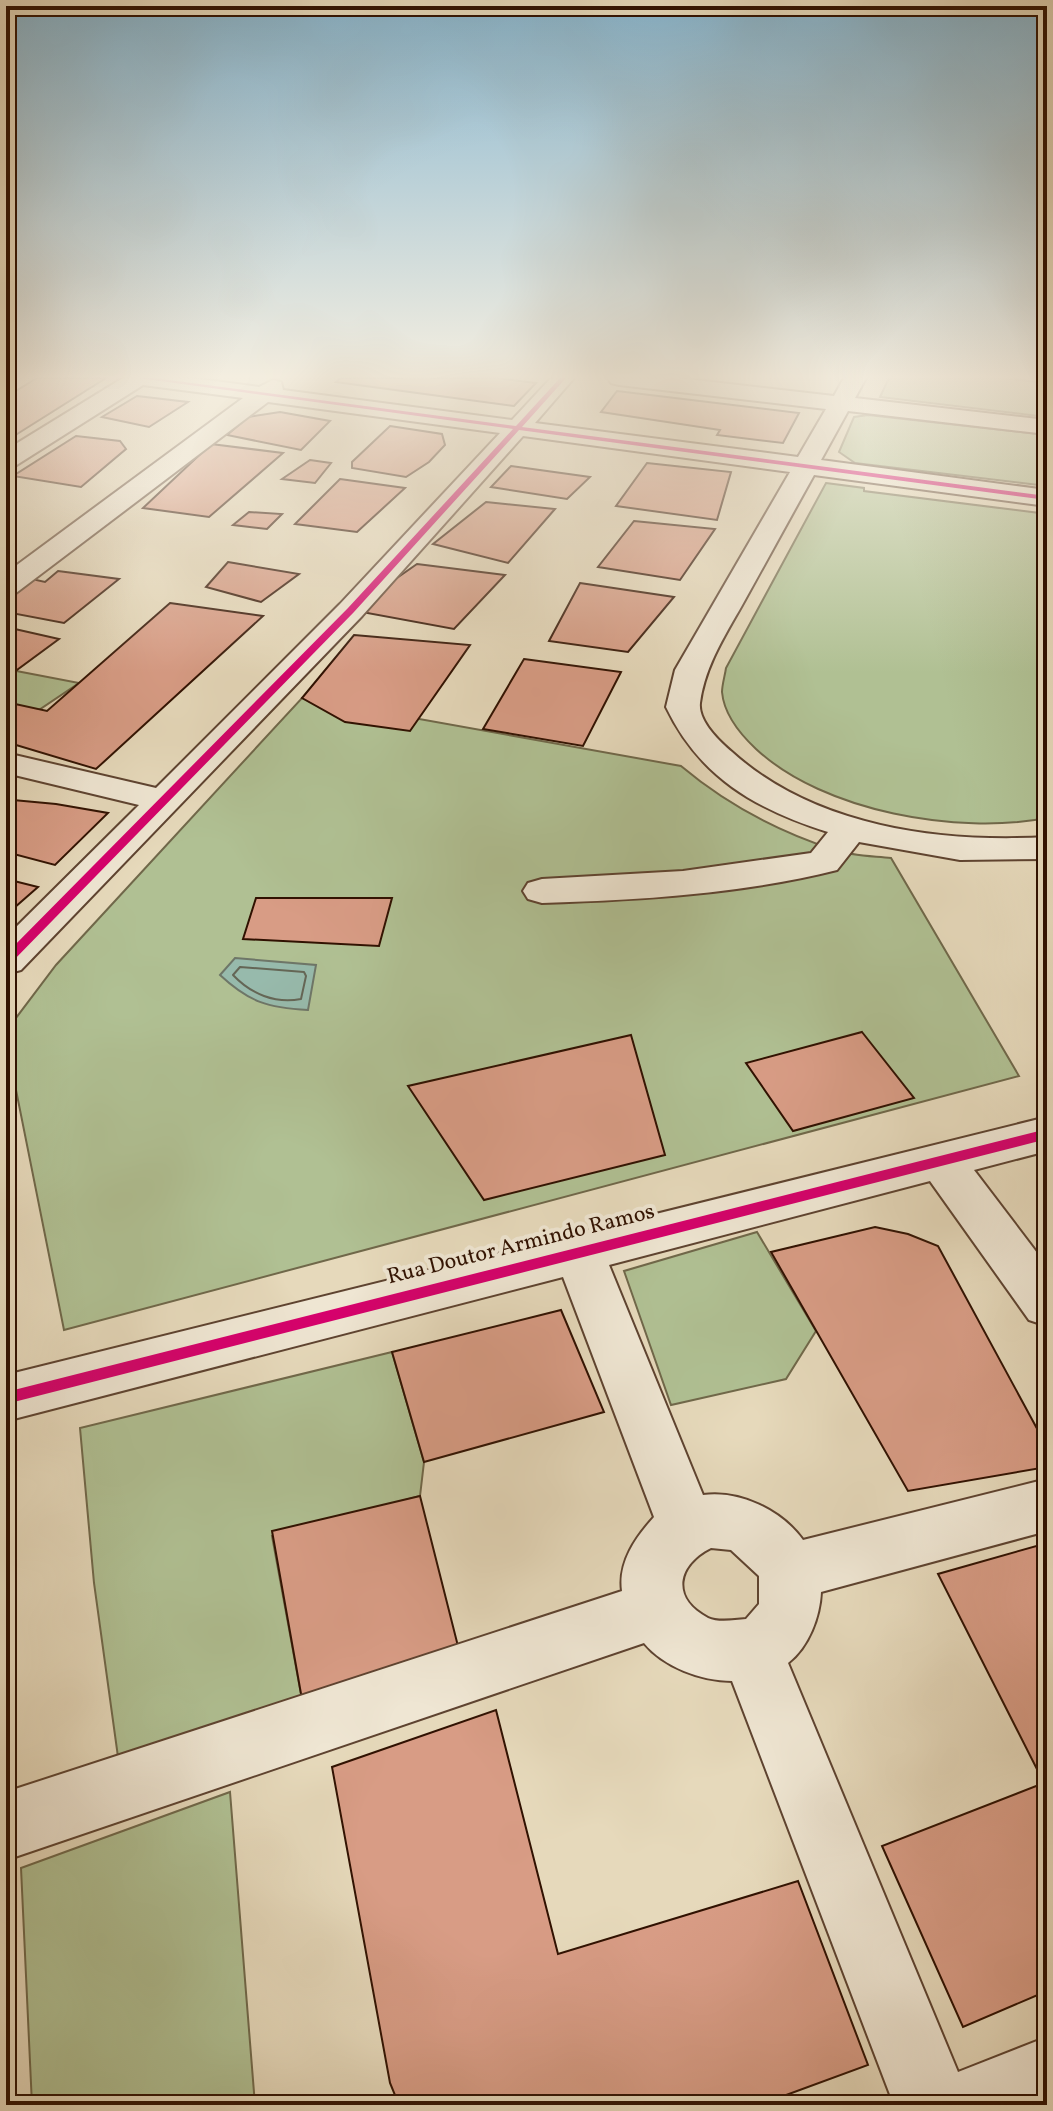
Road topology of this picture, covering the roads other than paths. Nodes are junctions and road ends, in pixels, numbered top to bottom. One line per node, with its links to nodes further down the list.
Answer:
1 (153, 477): 6 (street)
2 (475, 477): 8 (street)
3 (800, 477): 9 (street)
4 (891, 477): 5 (street)
5 (1047, 498)
6 (6, 587)
7 (6, 763): 8 (street)
8 (163, 800): 12 (street)
9 (851, 827): 10 (street); 11 (street)
10 (1047, 848)
11 (542, 891)
12 (6, 961)
13 (1047, 1134): 14 (street, Rua Doutor Armindo Ramos)
14 (940, 1160): 15 (street, Rua Doutor Armindo Ramos); 16 (street)
15 (578, 1250): 17 (street, Rua Doutor Armindo Ramos); 19 (street)
16 (1047, 1305)
17 (6, 1398)
18 (1047, 1505): 20 (street)
19 (687, 1527): 20 (street); 21 (street)
20 (789, 1572): 22 (street)
21 (657, 1609): 22 (street); 23 (street)
22 (751, 1648): 25 (street)
23 (6, 1826)
24 (1047, 2075): 26 (street)
25 (933, 2105)
26 (971, 2105)

